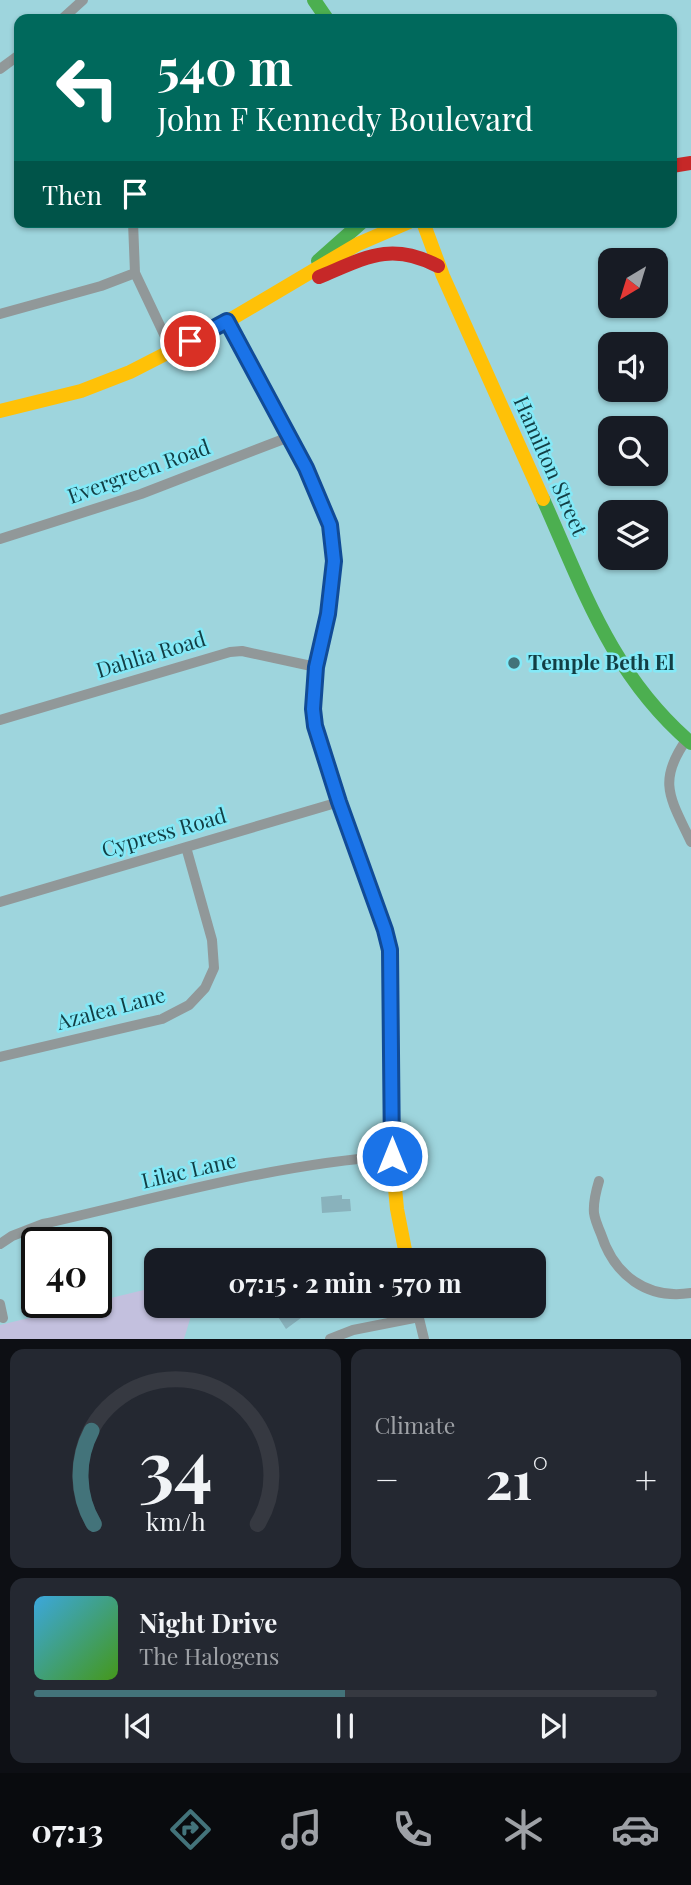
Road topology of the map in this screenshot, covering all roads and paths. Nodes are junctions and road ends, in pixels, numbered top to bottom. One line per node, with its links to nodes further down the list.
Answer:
1 (83, 0): 2 (street)
2 (68, 14)
3 (133, 228): 8 (street)
4 (355, 228): 9 (street)
5 (394, 228): 9 (street)
6 (426, 228): 7 (street, Hamilton Street)
7 (438, 266): 9 (street); 18 (street, Hamilton Street)
8 (135, 273): 10 (street); 12 (street)
9 (279, 293): 11 (street)
10 (0, 314)
11 (227, 321): 12 (street); 14 (street)
12 (172, 351): 13 (street)
13 (0, 411)
14 (289, 437): 15 (street, Evergreen Road); 16 (street)
15 (0, 539)
16 (316, 667): 17 (street, Dahlia Road); 19 (street)
17 (0, 720)
18 (689, 741): 20 (street)
19 (339, 802): 21 (street, Cypress Road); 24 (street)
20 (691, 842)
21 (186, 847): 22 (street, Cypress Road); 23 (street, Azalea Lane)
22 (0, 902)
23 (0, 1057)
24 (392, 1156): 26 (street, Lilac Lane); 27 (street)
25 (599, 1181): 28 (street)
26 (0, 1244)
27 (405, 1248)
28 (691, 1293)
29 (0, 1304): 30 (street)
30 (3, 1318)
31 (393, 1318): 33 (street)
32 (419, 1318): 34 (street)
33 (330, 1339)
34 (424, 1339)

